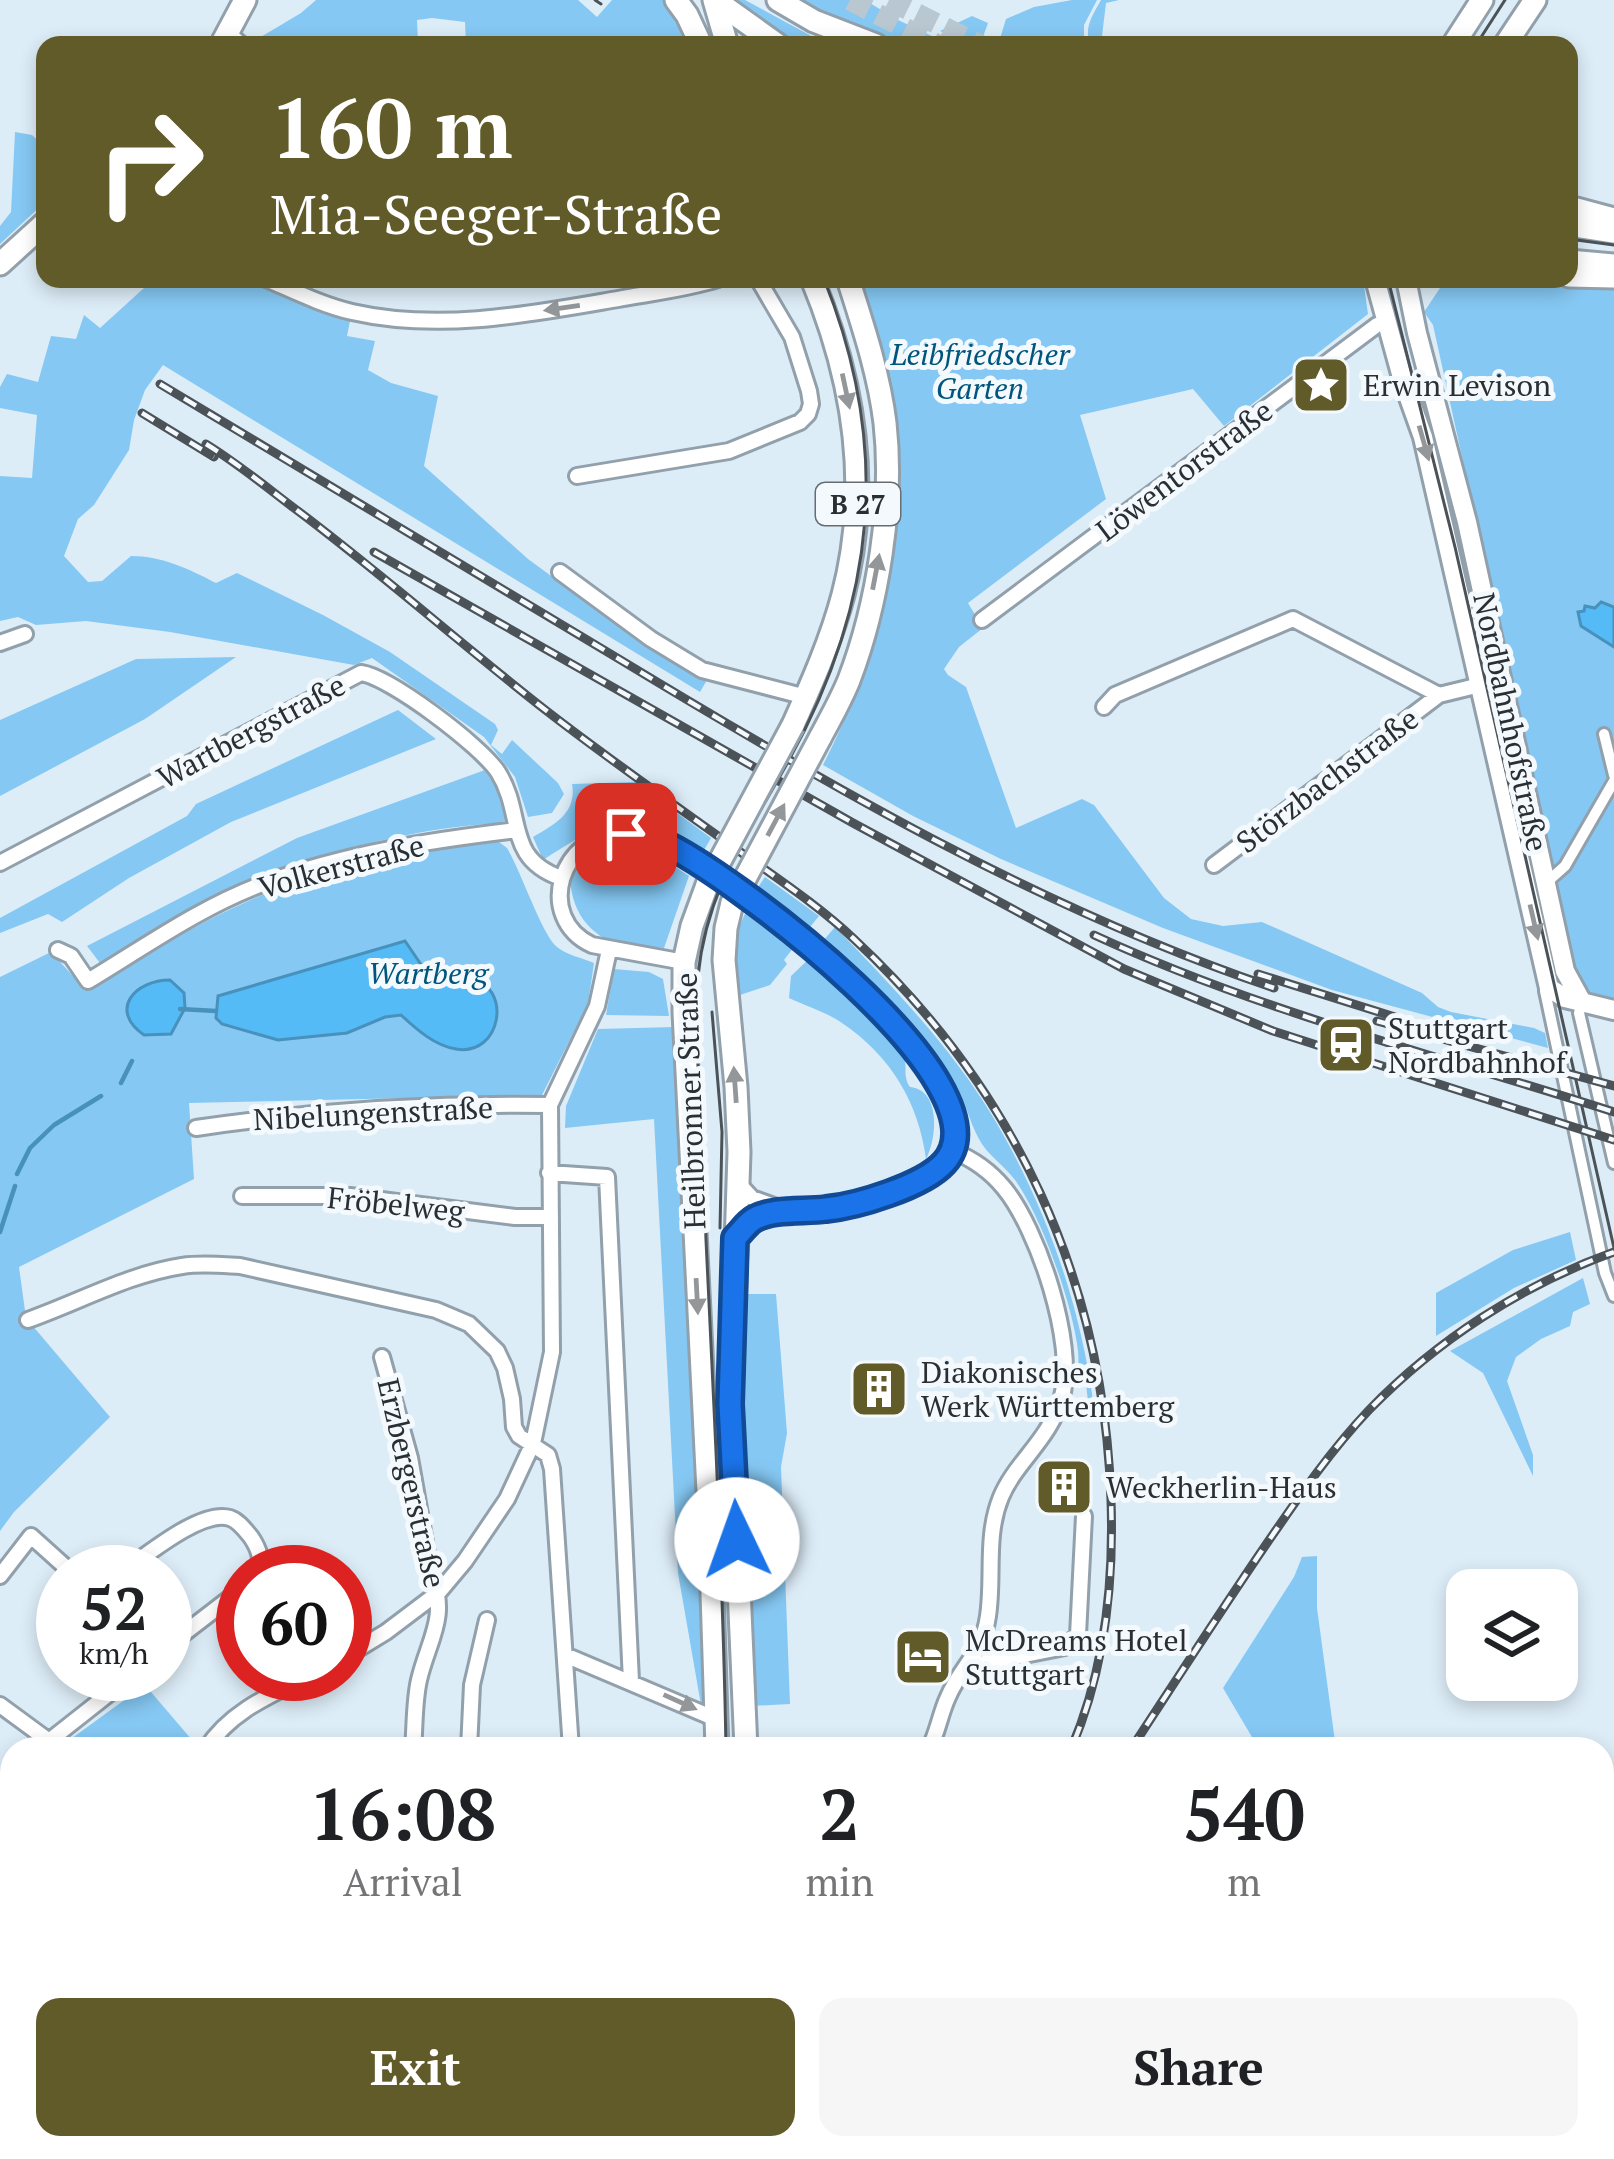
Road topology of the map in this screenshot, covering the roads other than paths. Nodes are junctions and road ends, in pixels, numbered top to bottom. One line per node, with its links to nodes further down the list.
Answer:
1 (245, 0): 7 (main road)
2 (714, 0): 9 (main road); 10 (main road)
3 (778, 0): 11 (main road)
4 (1483, 0): 12 (main road)
5 (1535, 0): 13 (main road)
6 (683, 5): 8 (main road)
7 (232, 36)
8 (697, 36)
9 (724, 36)
10 (765, 36)
11 (853, 36)
12 (1460, 36)
13 (1511, 36)
14 (1578, 209): 15 (main road)
15 (1614, 219)
16 (1578, 227): 18 (main road)
17 (36, 231): 20 (main road)
18 (1614, 232)
19 (1578, 262): 21 (main road)
20 (0, 264)
21 (1614, 266)
22 (1578, 276): 23 (main road)
23 (1614, 277)
24 (287, 288): 25 (street, one-way to 24)
25 (672, 288)
26 (763, 288): 32 (street)
27 (816, 288): 40 (main road, Heilbronner Straße / B 27, one-way to 40)
28 (851, 288): 60 (main road, Heilbronner Straße / B 27, one-way to 28, bridge)
29 (1377, 288): 31 (street, Nordbahnhofstraße)
30 (1408, 288): 37 (street, Nordbahnhofstraße)
31 (1386, 322): 34 (street, Löwentorstraße); 38 (street, Nordbahnhofstraße, one-way to 38)
32 (577, 476)
33 (560, 572): 40 (street)
34 (980, 621)
35 (25, 634): 36 (street)
36 (0, 644)
37 (1499, 664): 38 (street); 48 (street, Nordbahnhofstraße)
38 (1480, 685): 39 (street); 52 (street, Nordbahnhofstraße, one-way to 52)
39 (1439, 695): 41 (street); 46 (street, Störzbachstraße)
40 (806, 697): 51 (main road, Heilbronner Straße / B 27, bridge)
41 (1104, 707)
42 (1608, 739): 43 (street)
43 (1614, 778): 48 (street)
44 (517, 830): 45 (street, Wartbergstraße); 47 (street, Wartbergstraße); 49 (street, Volkerstraße)
45 (0, 863)
46 (1214, 865)
47 (561, 878): 50 (street); 57 (street)
48 (1546, 882): 53 (street, Nordbahnhofstraße)
49 (58, 950)
50 (609, 950): 51 (street); 55 (street)
51 (684, 962): 85 (main road, Heilbronner Straße / B 27, one-way to 85)
52 (1547, 989): 53 (street); 65 (street, Nordbahnhofstraße)
53 (1582, 1002): 54 (street); 58 (street, Nordbahnhofstraße)
54 (1614, 1010)
55 (550, 1105): 56 (street, Nibelungenstraße); 59 (street)
56 (196, 1127)
57 (953, 1151): 62 (street); 80 (street)
58 (1614, 1163)
59 (549, 1173): 63 (street); 81 (street)
60 (737, 1183): 62 (street); 64 (main road, Heilbronner Straße / B 27)
61 (242, 1196): 63 (street, Fröbelweg)
62 (790, 1212): 64 (street)
63 (550, 1217): 68 (street)
64 (735, 1238): 93 (main road, Heilbronner Straße / B 27)
65 (1614, 1297)
66 (28, 1320): 68 (street)
67 (382, 1357): 74 (street, Erzbergerstraße)
68 (533, 1443): 74 (street); 79 (street)
69 (1084, 1516): 80 (street)
70 (41, 1545): 73 (street)
71 (161, 1545): 72 (street)
72 (256, 1545)
73 (0, 1576)
74 (439, 1592): 78 (street); 89 (street, Erzbergerstraße)
75 (216, 1609): 77 (street)
76 (487, 1620): 90 (street)
77 (192, 1627)
78 (372, 1641)
79 (565, 1655): 81 (street); 91 (street)
80 (968, 1666): 94 (street)
81 (631, 1681): 85 (street, one-way to 85)
82 (102, 1701): 87 (street)
83 (262, 1701): 88 (street)
84 (0, 1705): 86 (street)
85 (716, 1719): 92 (main road, Heilbronner Straße / B 27)
86 (37, 1737)
87 (57, 1737)
88 (214, 1737)
89 (414, 1737)
90 (470, 1737)
91 (570, 1737)
92 (717, 1737)
93 (745, 1737)
94 (933, 1737)

